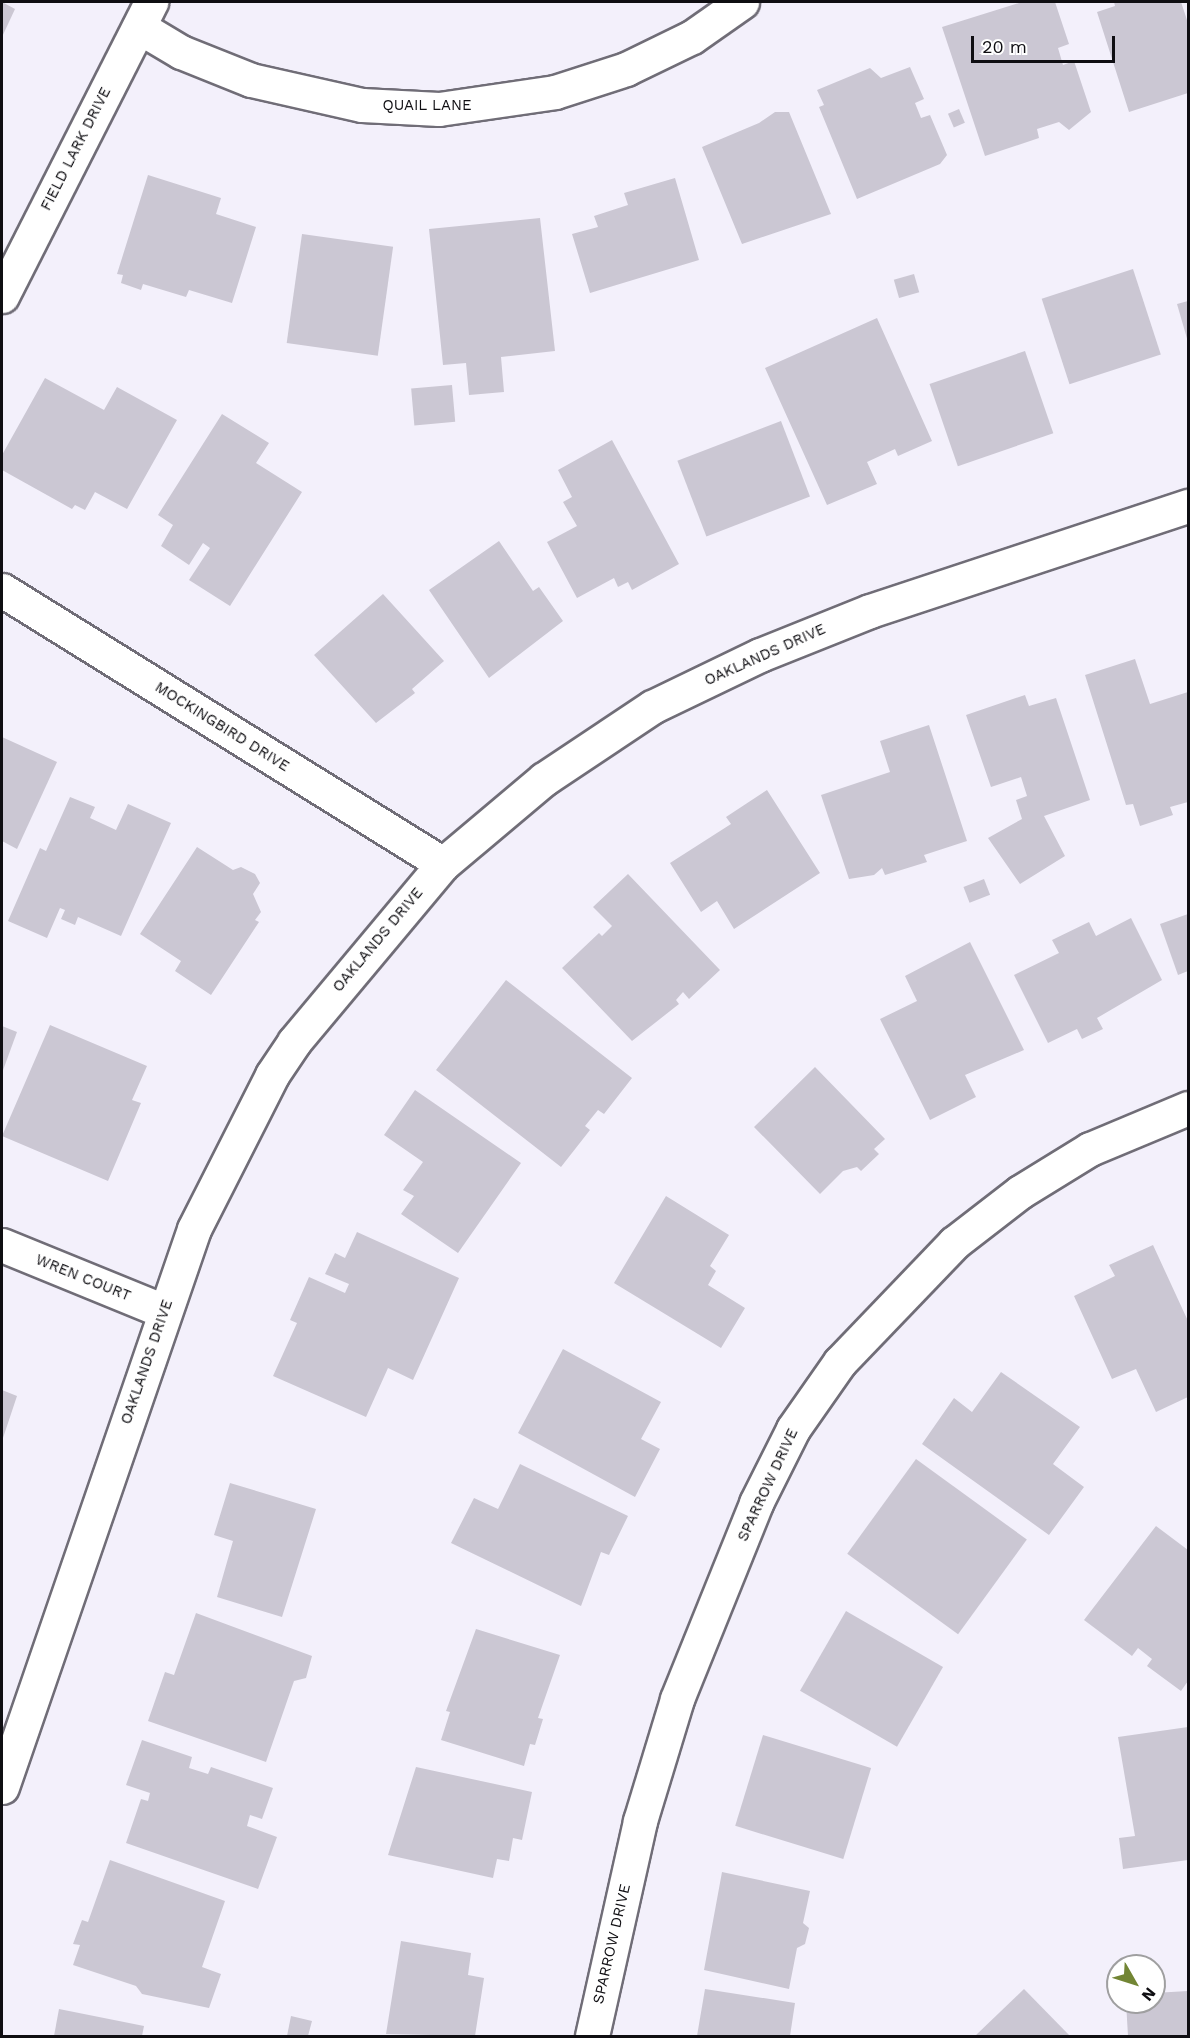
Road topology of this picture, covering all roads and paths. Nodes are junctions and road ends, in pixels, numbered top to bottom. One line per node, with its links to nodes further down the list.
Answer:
1 (742, 2): 2 (street, QUAIL LANE)
2 (145, 14): 3 (street, FIELD LARK DRIVE)
3 (2, 297)
4 (1188, 506): 6 (street, OAKLANDS DRIVE)
5 (2, 590): 6 (street, MOCKINGBIRD DRIVE)
6 (443, 864): 9 (street, OAKLANDS DRIVE)
7 (1188, 1108): 11 (street, SPARROW DRIVE)
8 (2, 1245): 9 (street, WREN COURT)
9 (164, 1311): 10 (street, OAKLANDS DRIVE)
10 (2, 1787)
11 (592, 2037)

